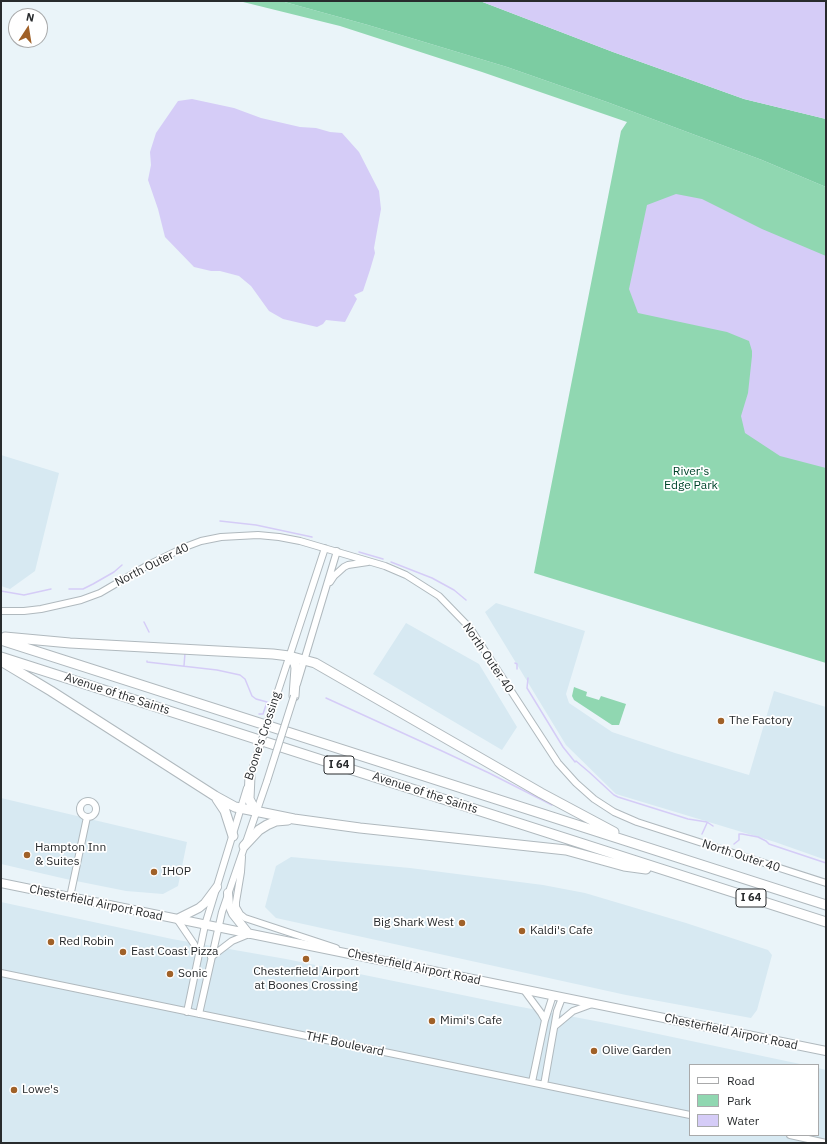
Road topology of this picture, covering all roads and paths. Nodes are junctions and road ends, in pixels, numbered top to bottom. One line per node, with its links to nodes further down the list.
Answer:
1 (325, 548): 2 (street, North Outer 40); 5 (street, North Outer 40); 8 (street, Boone's Crossing)
2 (337, 551): 3 (street, North Outer 40); 4 (street, Boone's Crossing)
3 (369, 562): 4 (street); 23 (street, North Outer 40)
4 (326, 591): 10 (street, Boone's Crossing)
5 (1, 611)
6 (1, 636): 8 (highway)
7 (1, 640): 20 (highway, Avenue of the Saints / I 64)
8 (289, 656): 10 (highway); 12 (highway); 13 (street, Boone's Crossing, bridge)
9 (1, 657): 22 (highway, Avenue of the Saints / I 64)
10 (305, 660): 12 (street, Boone's Crossing); 20 (highway)
11 (1, 661): 14 (highway)
12 (294, 696): 16 (street, Boone's Crossing, bridge)
13 (250, 776): 15 (street, Boone's Crossing); 16 (highway)
14 (214, 796): 15 (highway); 19 (highway)
15 (240, 808): 16 (highway); 19 (street, Boone's Crossing)
16 (256, 812): 18 (highway); 21 (street, Boone's Crossing)
17 (87, 817): 27 (street)
18 (294, 819): 21 (highway); 22 (highway)
19 (233, 836): 25 (street, Boone's Crossing)
20 (633, 843): 28 (highway, Avenue of the Saints / I 64)
21 (243, 847): 26 (street, Boone's Crossing); 35 (street)
22 (676, 874): 30 (highway, Avenue of the Saints / I 64)
23 (826, 883)
24 (3, 885): 27 (main road, Chesterfield Airport Road)
25 (217, 887): 29 (main road); 31 (street, Boone's Crossing)
26 (228, 893): 32 (street, Boone's Crossing); 33 (main road)
27 (70, 897): 29 (main road, Chesterfield Airport Road)
28 (826, 905)
29 (177, 919): 31 (main road, Chesterfield Airport Road); 34 (street)
30 (826, 922)
31 (205, 925): 32 (main road, Chesterfield Airport Road); 34 (street, Boone's Crossing)
32 (217, 927): 33 (main road, Chesterfield Airport Road); 36 (street, Boone's Crossing)
33 (249, 934): 35 (main road, Chesterfield Airport Road); 36 (street)
34 (199, 954): 42 (street, Boone's Crossing)
35 (357, 955): 38 (main road, Chesterfield Airport Road)
36 (211, 957): 43 (street, Boone's Crossing)
37 (1, 973): 42 (street, THF Boulevard)
38 (524, 990): 39 (main road, Chesterfield Airport Road); 44 (street)
39 (553, 995): 40 (main road, Chesterfield Airport Road); 44 (street)
40 (562, 998): 41 (main road, Chesterfield Airport Road); 45 (street)
41 (592, 1004): 45 (street); 46 (main road, Chesterfield Airport Road)
42 (187, 1012): 43 (street, THF Boulevard)
43 (199, 1014): 47 (street, THF Boulevard)
44 (545, 1020): 47 (street)
45 (554, 1026): 48 (street)
46 (826, 1051)
47 (532, 1082): 48 (street, THF Boulevard)
48 (544, 1085): 49 (street, THF Boulevard)
49 (689, 1114)
50 (794, 1136): 51 (street)
51 (826, 1143)

